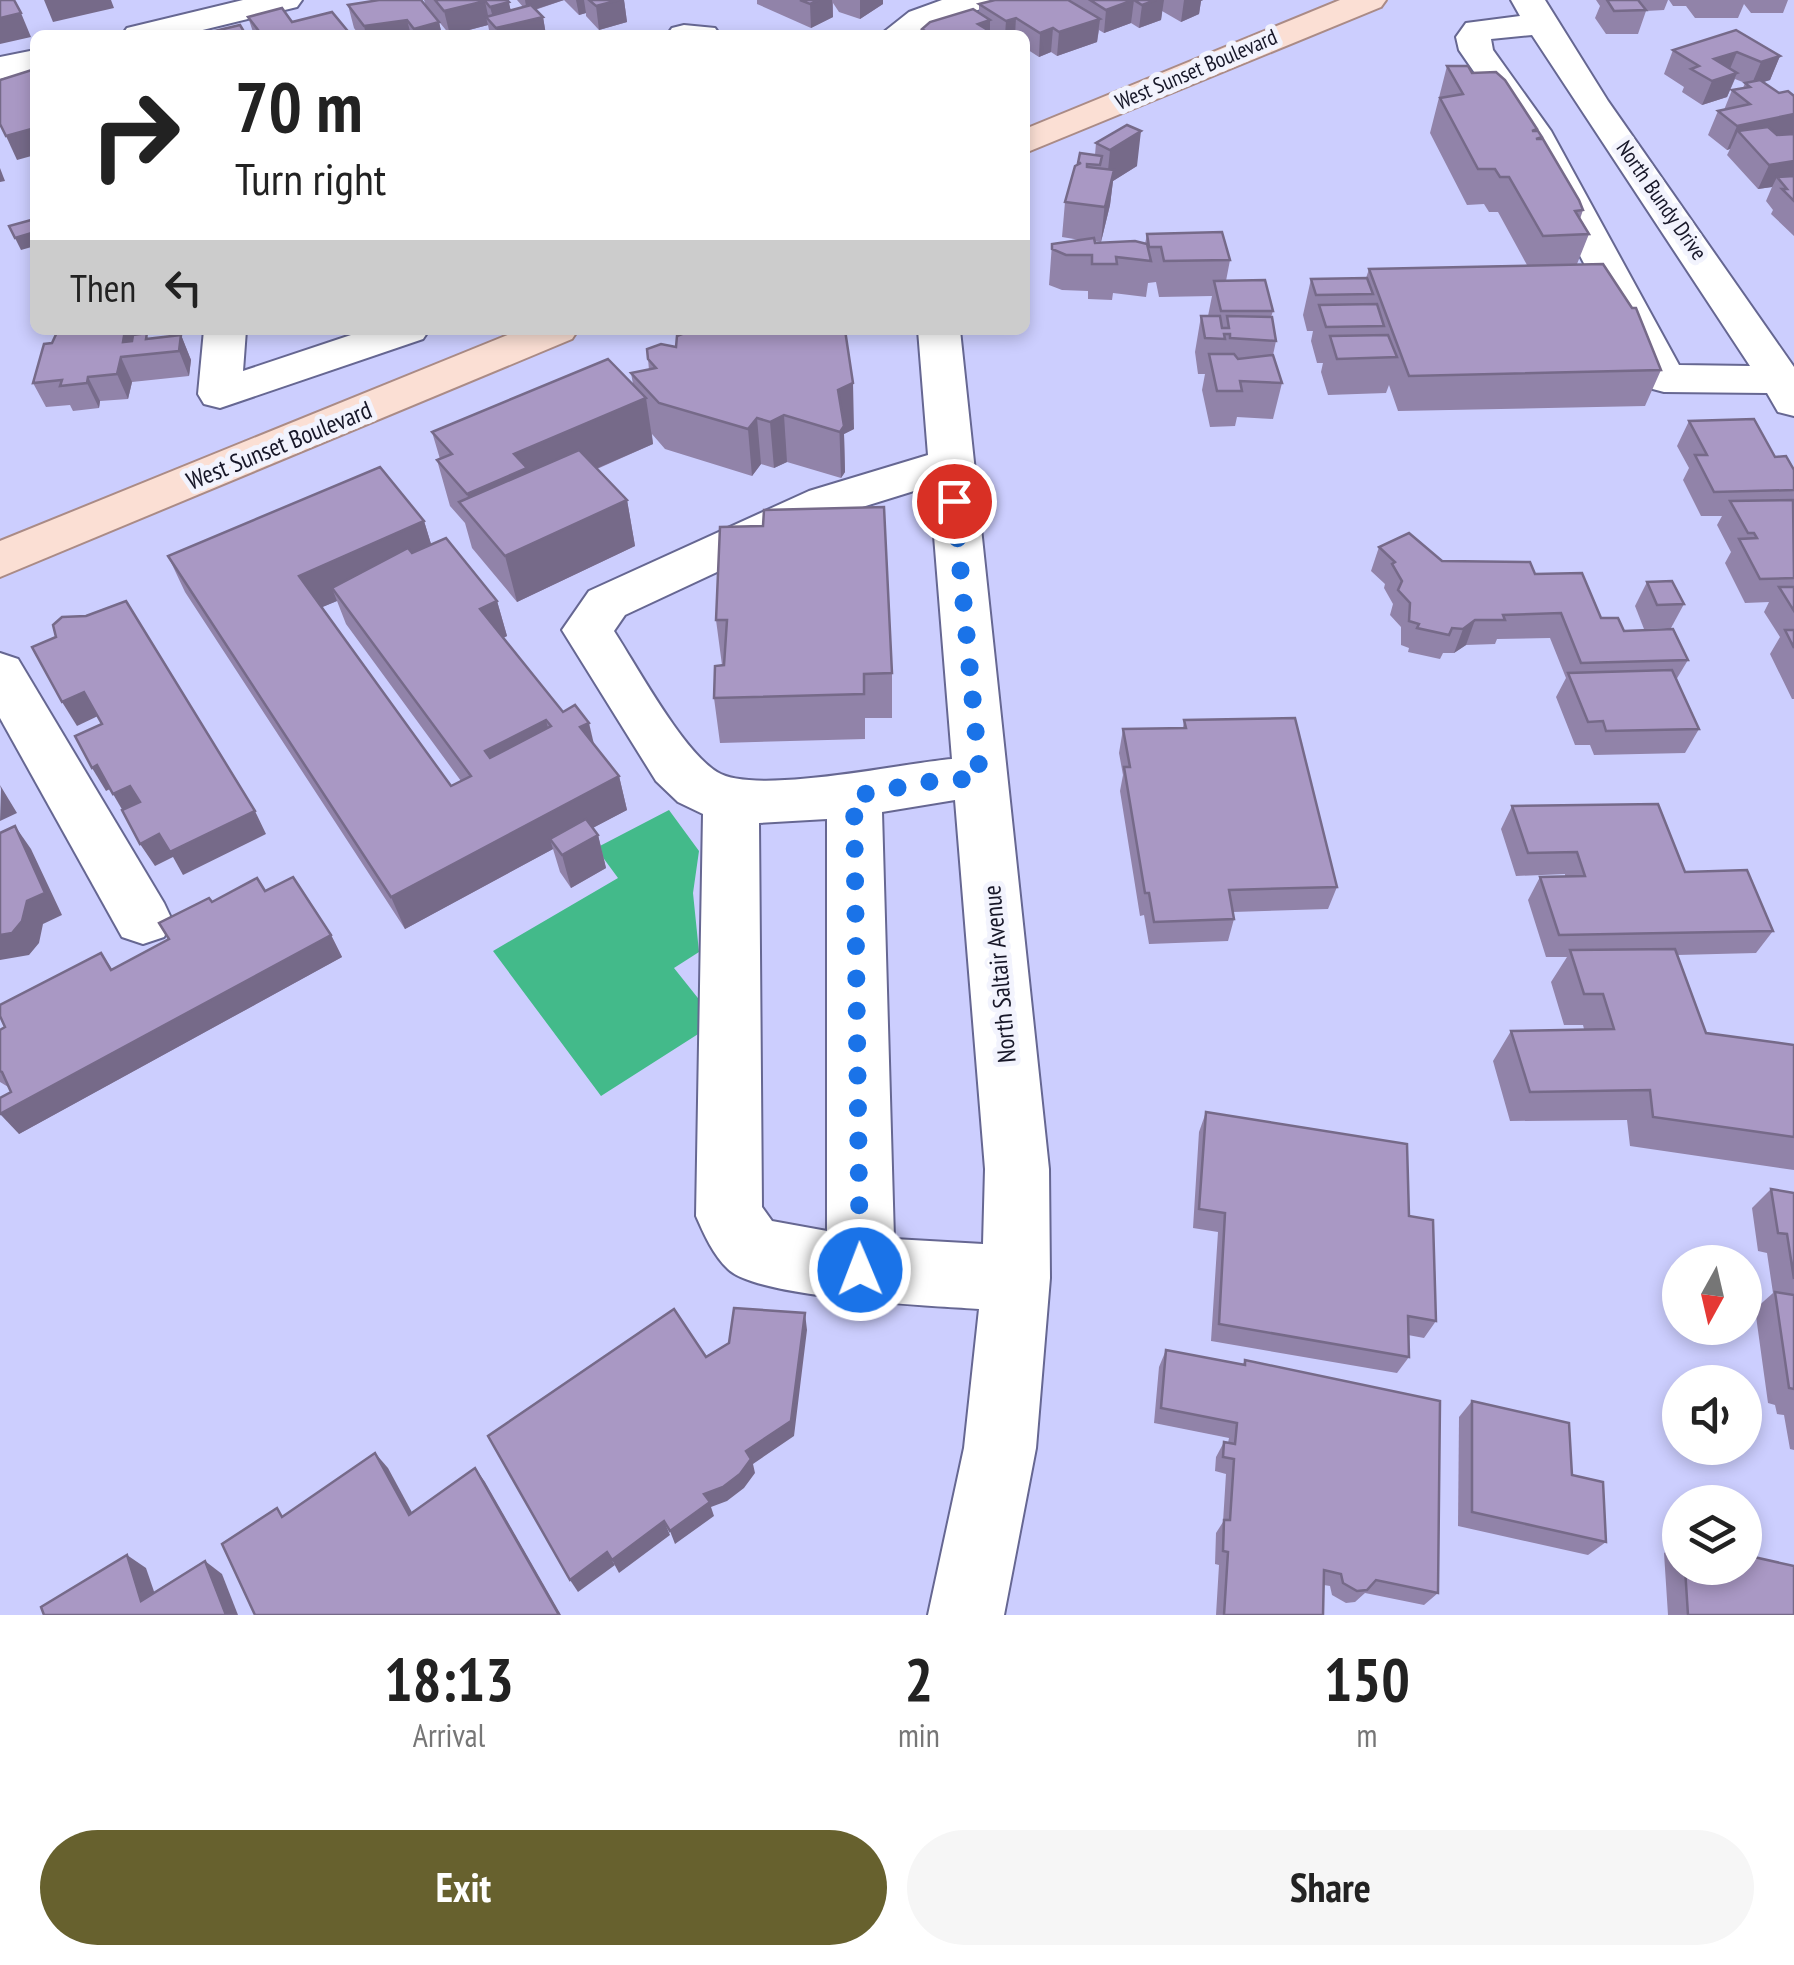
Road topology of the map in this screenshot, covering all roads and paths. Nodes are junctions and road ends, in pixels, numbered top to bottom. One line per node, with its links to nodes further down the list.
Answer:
1 (284, 0): 5 (street)
2 (974, 0): 6 (street)
3 (1369, 0): 9 (main road, West Sunset Boulevard)
4 (1535, 12): 10 (street, North Bundy Drive); 16 (street)
5 (160, 30)
6 (904, 30)
7 (30, 61): 8 (street)
8 (0, 68)
9 (1030, 140)
10 (1748, 324): 11 (street); 16 (street, North Bundy Drive)
11 (1794, 324)
12 (225, 335): 13 (street)
13 (393, 335)
14 (546, 335): 18 (main road, West Sunset Boulevard)
15 (939, 335): 17 (street, North Saltair Avenue)
16 (1788, 391)
17 (951, 464): 20 (street, North Saltair Avenue); 22 (street)
18 (0, 560)
19 (0, 672): 23 (street)
20 (980, 778): 21 (street); 25 (street, North Saltair Avenue)
21 (854, 796): 22 (street); 24 (street)
22 (731, 804): 24 (street)
23 (143, 920)
24 (860, 1270): 25 (street)
25 (1016, 1278): 26 (street, North Saltair Avenue)
26 (966, 1615)

